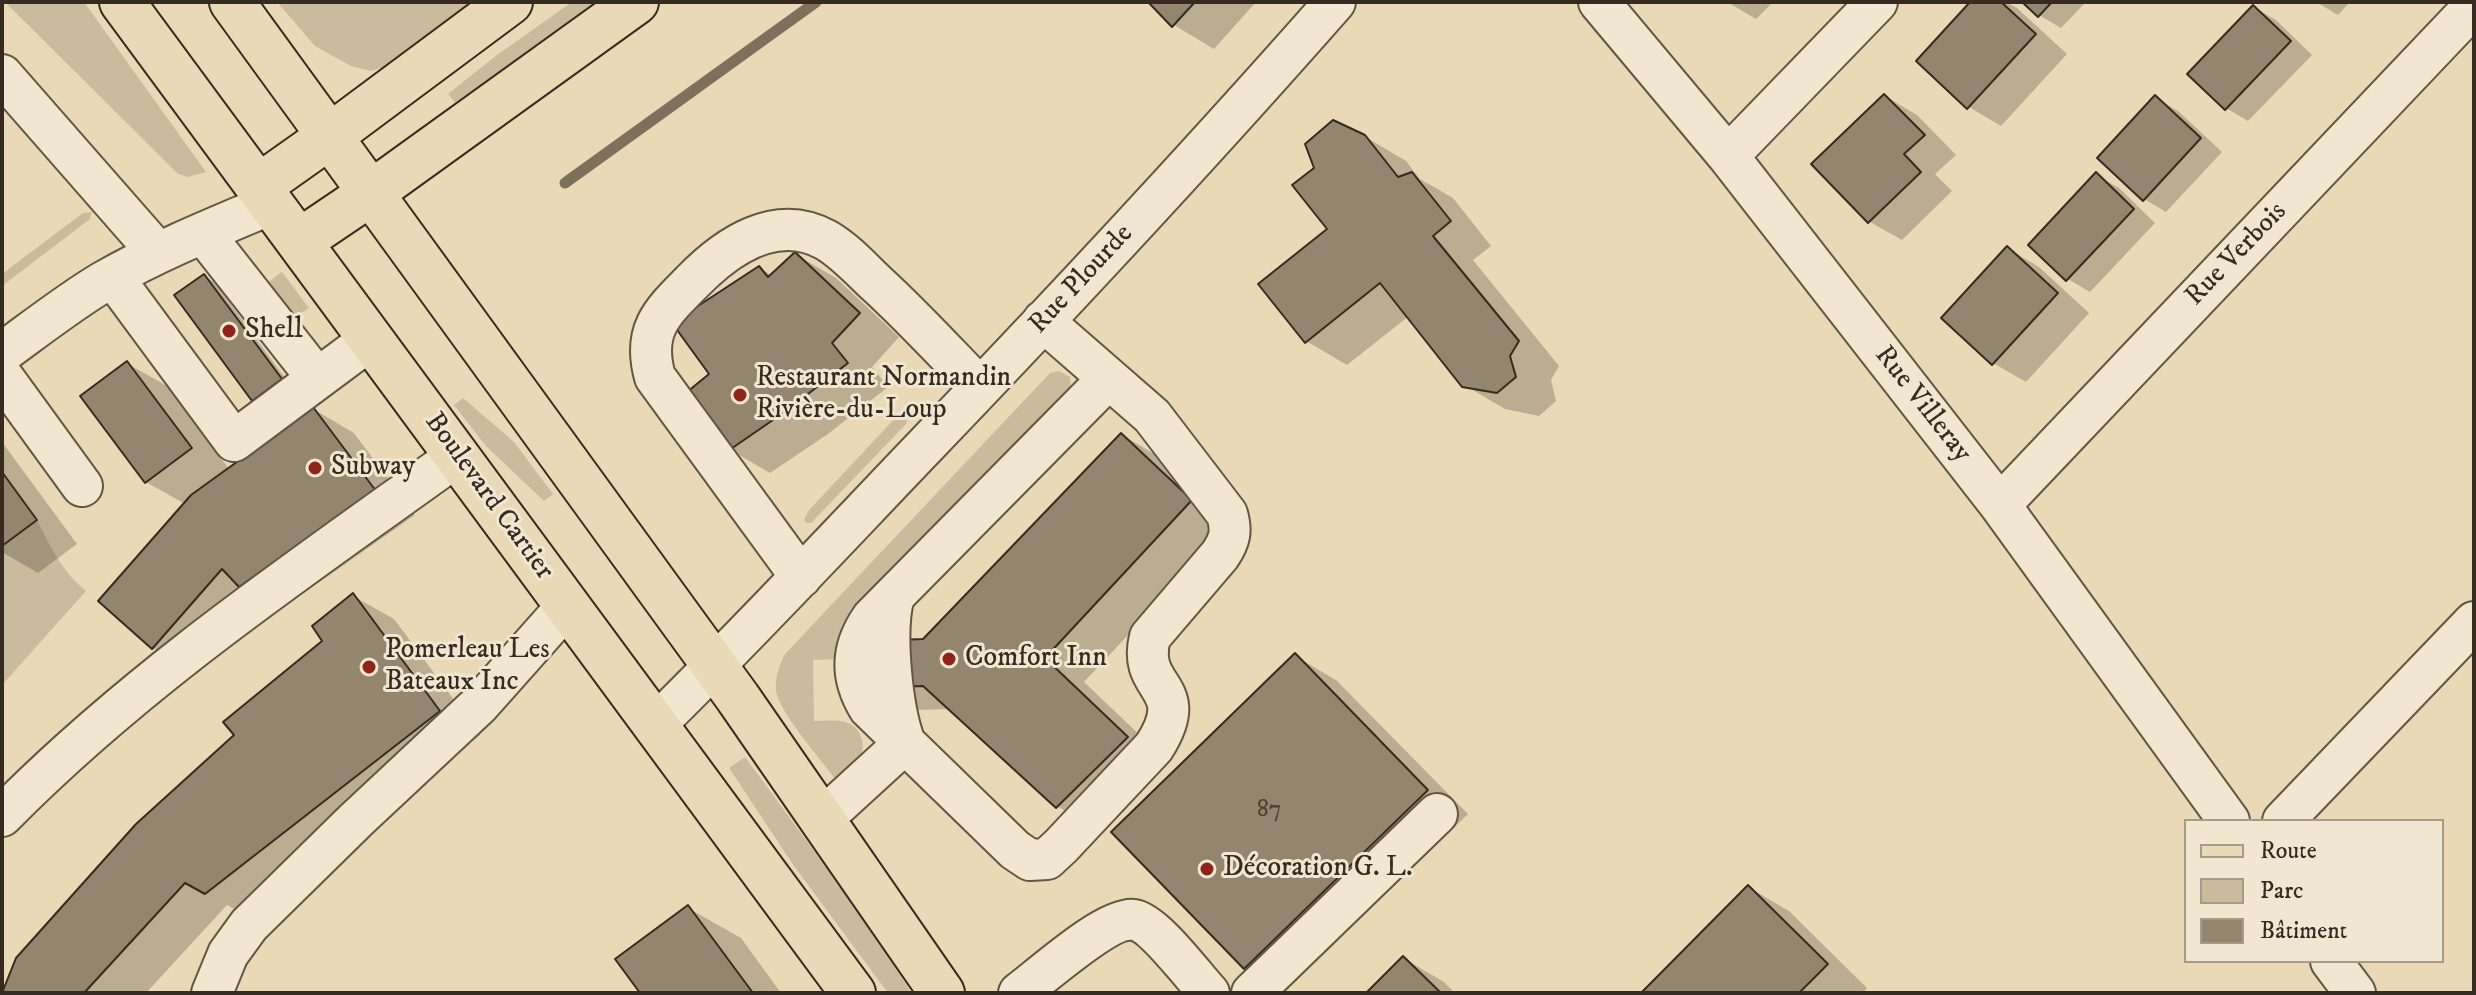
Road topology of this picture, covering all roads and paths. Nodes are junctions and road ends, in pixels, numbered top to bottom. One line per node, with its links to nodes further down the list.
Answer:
1 (122, 2): 13 (main road, Boulevard Cartier)
2 (232, 2): 10 (main road)
3 (510, 2): 10 (main road)
4 (636, 2): 12 (main road)
5 (1335, 2): 18 (street, Rue Plourde)
6 (1599, 2): 11 (street, Rue Villeray)
7 (1877, 2): 11 (street)
8 (2474, 6): 27 (street, Rue Verbois)
9 (2, 75): 16 (street)
10 (330, 136): 12 (main road); 13 (main road)
11 (1728, 156): 27 (street, Rue Villeray)
12 (371, 193): 15 (main road); 31 (main road)
13 (264, 196): 14 (street); 15 (main road, Boulevard Cartier)
14 (203, 233): 16 (street); 22 (street)
15 (300, 241): 19 (main road, Boulevard Cartier)
16 (158, 253): 17 (street)
17 (113, 277): 20 (street); 22 (street)
18 (1043, 321): 23 (street); 24 (street, Rue Plourde)
19 (371, 339): 22 (street); 25 (main road, Boulevard Cartier)
20 (2, 353)
21 (2, 376): 26 (street)
22 (317, 378)
23 (1108, 379): 33 (street); 33 (street)
24 (980, 388): 28 (street, Rue Plourde); 28 (street)
25 (457, 456): 29 (main road, Boulevard Cartier); 35 (street)
26 (82, 486)
27 (2000, 505): 37 (street, Rue Villeray)
28 (801, 577): 31 (street, Rue Plourde)
29 (567, 606): 32 (main road, Boulevard Cartier); 40 (street)
30 (2474, 622): 38 (street)
31 (715, 666): 32 (street, Rue Plourde); 36 (main road)
32 (655, 725): 41 (main road, Boulevard Cartier)
33 (905, 743): 36 (street)
34 (1437, 814): 45 (street)
35 (2, 816)
36 (822, 819): 42 (main road)
37 (2228, 819)
38 (2285, 819)
39 (2332, 963): 46 (street)
40 (212, 993)
41 (853, 993)
42 (942, 993)
43 (1019, 993): 44 (street)
44 (1209, 993)
45 (1252, 993)
46 (2355, 993)

